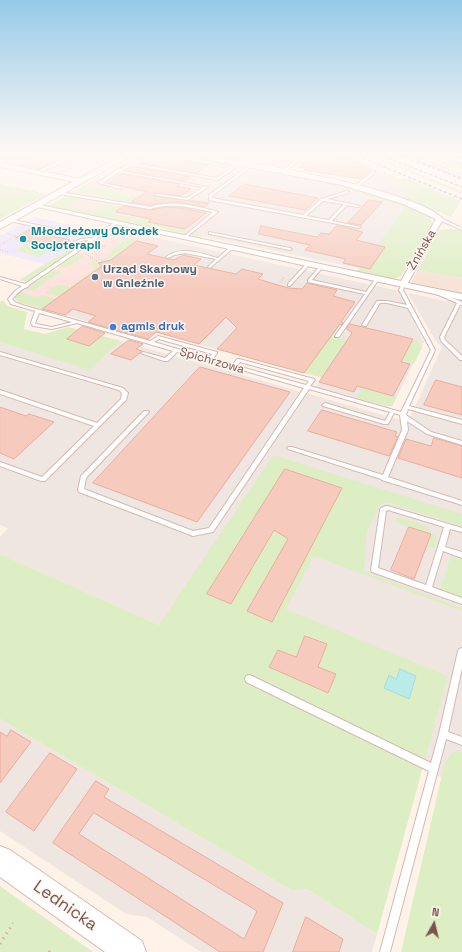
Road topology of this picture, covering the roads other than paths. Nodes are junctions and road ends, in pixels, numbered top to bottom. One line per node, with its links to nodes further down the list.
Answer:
1 (50, 198): 8 (street)
2 (93, 198): 23 (lane)
3 (210, 198): 10 (lane)
4 (327, 198): 6 (lane)
5 (394, 198): 11 (street, Żnińska)
6 (322, 200): 7 (lane); 10 (lane)
7 (346, 204): 9 (lane); 13 (lane)
8 (36, 206): 12 (street); 14 (street)
9 (358, 206)
10 (303, 217): 13 (lane)
11 (440, 219): 15 (lane); 37 (street, Żnińska)
12 (10, 220): 19 (street); 20 (lane)
13 (329, 222): 17 (lane)
14 (116, 224): 23 (street); 24 (lane, Spichrzowa)
15 (454, 225): 16 (lane); 18 (lane)
16 (462, 225)
17 (359, 227)
18 (462, 228)
19 (1, 229)
20 (50, 233)
21 (210, 233): 22 (lane)
22 (230, 237): 25 (lane); 27 (lane)
23 (184, 238): 25 (street)
24 (94, 239): 28 (lane); 38 (lane, Spichrzowa)
25 (220, 246): 26 (street)
26 (231, 248): 30 (lane); 31 (street)
27 (290, 249)
28 (52, 250)
29 (168, 257): 30 (lane)
30 (219, 259): 32 (lane)
31 (308, 264): 33 (street); 36 (lane)
32 (210, 267)
33 (321, 267): 35 (street); 39 (lane)
34 (0, 278): 38 (lane)
35 (377, 279): 37 (street); 39 (lane)
36 (289, 285)
37 (403, 285): 40 (street); 41 (lane)
38 (26, 286): 42 (lane, Spichrzowa)
39 (367, 293): 45 (lane)
40 (461, 301): 48 (lane)
41 (410, 307): 44 (lane); 58 (lane)
42 (37, 311): 43 (lane, Spichrzowa); 43 (lane)
43 (76, 322): 46 (lane, Spichrzowa)
44 (364, 325)
45 (337, 336)
46 (150, 343): 47 (lane, Spichrzowa); 53 (lane)
47 (176, 350): 51 (lane); 53 (lane, Spichrzowa)
48 (454, 351): 49 (lane); 52 (lane)
49 (462, 351)
50 (0, 352): 63 (lane)
51 (143, 353)
52 (462, 359)
53 (209, 360): 54 (lane, Spichrzowa)
54 (233, 367): 55 (lane, Spichrzowa); 55 (lane)
55 (306, 387): 59 (lane, Spichrzowa); 60 (lane)
56 (0, 392): 63 (lane)
57 (325, 405): 59 (lane)
58 (406, 407): 61 (lane); 62 (lane)
59 (392, 411): 61 (lane, Spichrzowa)
60 (146, 412)
61 (403, 415): 64 (lane, Spichrzowa); 67 (lane)
62 (462, 422)
63 (98, 425): 66 (lane)
64 (462, 442)
65 (290, 448): 67 (lane)
66 (0, 464)
67 (384, 479): 68 (lane)
68 (462, 503)
69 (448, 526): 70 (lane); 71 (lane); 73 (lane)
70 (462, 530)
71 (441, 548): 72 (lane); 73 (lane)
72 (462, 555)
73 (428, 589): 74 (lane)
74 (462, 602)
75 (462, 651): 77 (lane)
76 (249, 680): 79 (lane)
77 (444, 734): 78 (lane); 79 (lane)
78 (462, 741)
79 (434, 769): 82 (lane)
80 (0, 860): 81 (street, Lednicka)
81 (131, 952)
82 (385, 952)

